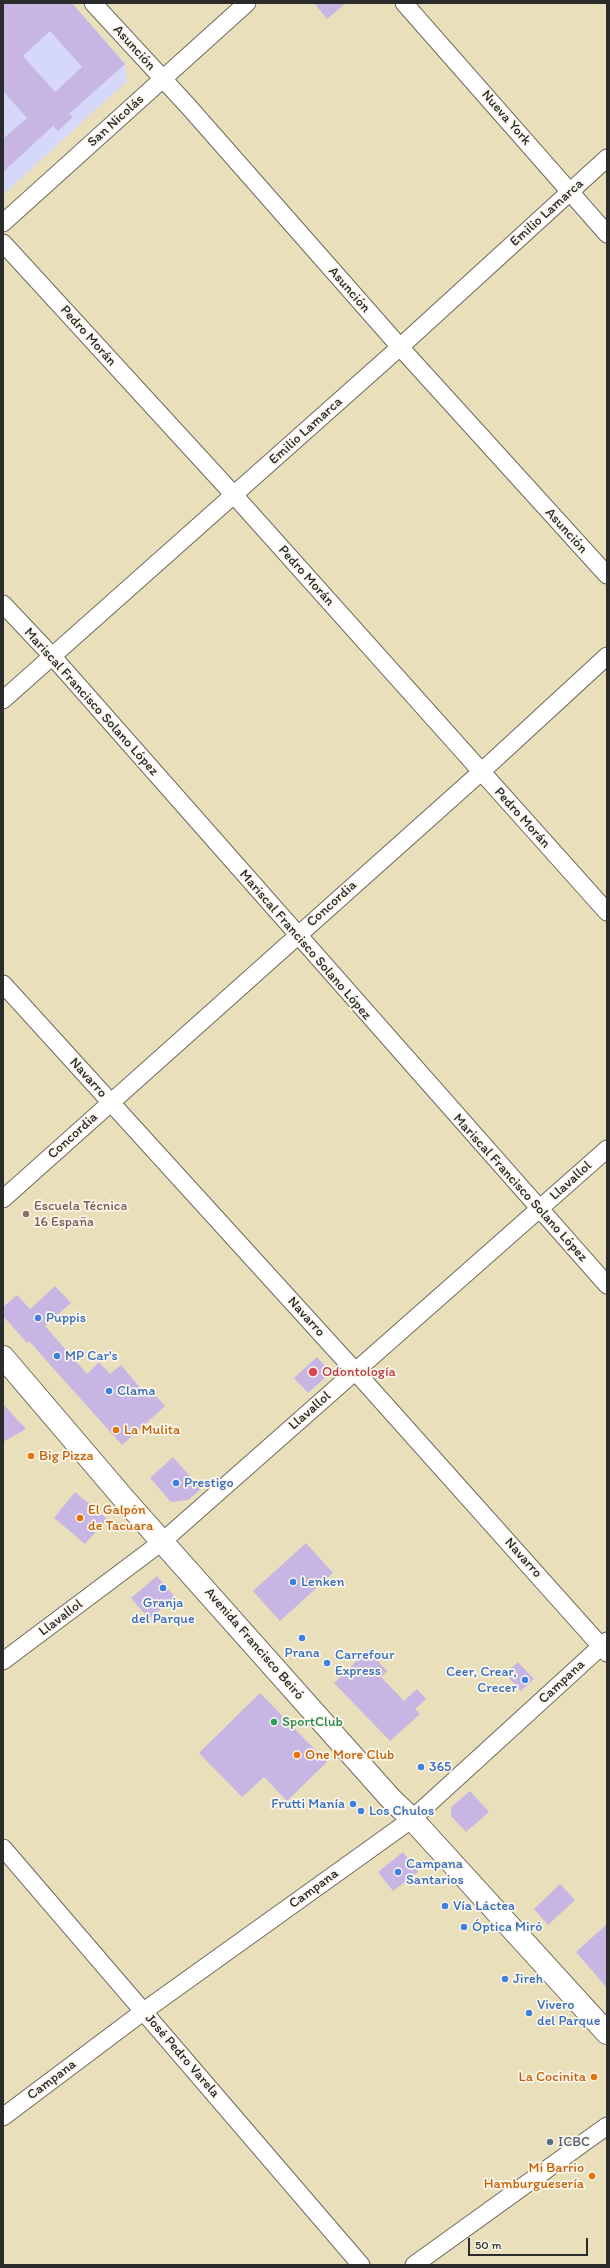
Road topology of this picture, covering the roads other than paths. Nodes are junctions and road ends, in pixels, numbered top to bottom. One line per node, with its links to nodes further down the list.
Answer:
1 (93, 3): 4 (street, Asunción)
2 (247, 3): 4 (street, San Nicolás)
3 (404, 3): 6 (street, Nueva York)
4 (162, 79): 7 (street, San Nicolás); 10 (street, Asunción)
5 (607, 158): 6 (street, Emilio Lamarca)
6 (570, 191): 8 (street, Nueva York); 10 (street, Emilio Lamarca)
7 (3, 223)
8 (607, 234)
9 (3, 243): 11 (street, Pedro Morán)
10 (400, 347): 11 (street, Emilio Lamarca); 12 (street, Asunción)
11 (234, 496): 15 (street, Emilio Lamarca); 17 (street, Pedro Morán)
12 (607, 576)
13 (3, 604): 15 (street, Mariscal Francisco Solano López)
14 (607, 656): 17 (street, Concordia)
15 (53, 657): 16 (street, Emilio Lamarca); 19 (street, Mariscal Francisco Solano López)
16 (3, 700)
17 (481, 772): 18 (street, Pedro Morán); 19 (street, Concordia)
18 (607, 912)
19 (297, 935): 21 (street, Concordia); 24 (street, Mariscal Francisco Solano López)
20 (3, 984): 21 (street, Navarro)
21 (110, 1103): 23 (street, Concordia); 27 (street, Navarro)
22 (607, 1149): 24 (street, Llavallol)
23 (3, 1199)
24 (538, 1210): 25 (street, Mariscal Francisco Solano López); 27 (street, Llavallol)
25 (607, 1286)
26 (3, 1357): 28 (main road, Avenida Francisco Beiró)
27 (355, 1371): 28 (street, Llavallol); 29 (street, Navarro)
28 (163, 1541): 30 (street, Llavallol); 31 (main road, Avenida Francisco Beiró)
29 (605, 1646): 31 (street, Campana)
30 (3, 1661)
31 (412, 1819): 33 (street, Campana); 34 (main road, Avenida Francisco Beiró)
32 (3, 1848): 33 (street, José Pedro Varela)
33 (144, 2011): 35 (street, Campana); 37 (street, José Pedro Varela)
34 (607, 2033)
35 (3, 2117)
36 (607, 2126): 38 (street)
37 (361, 2265)
38 (414, 2265)

